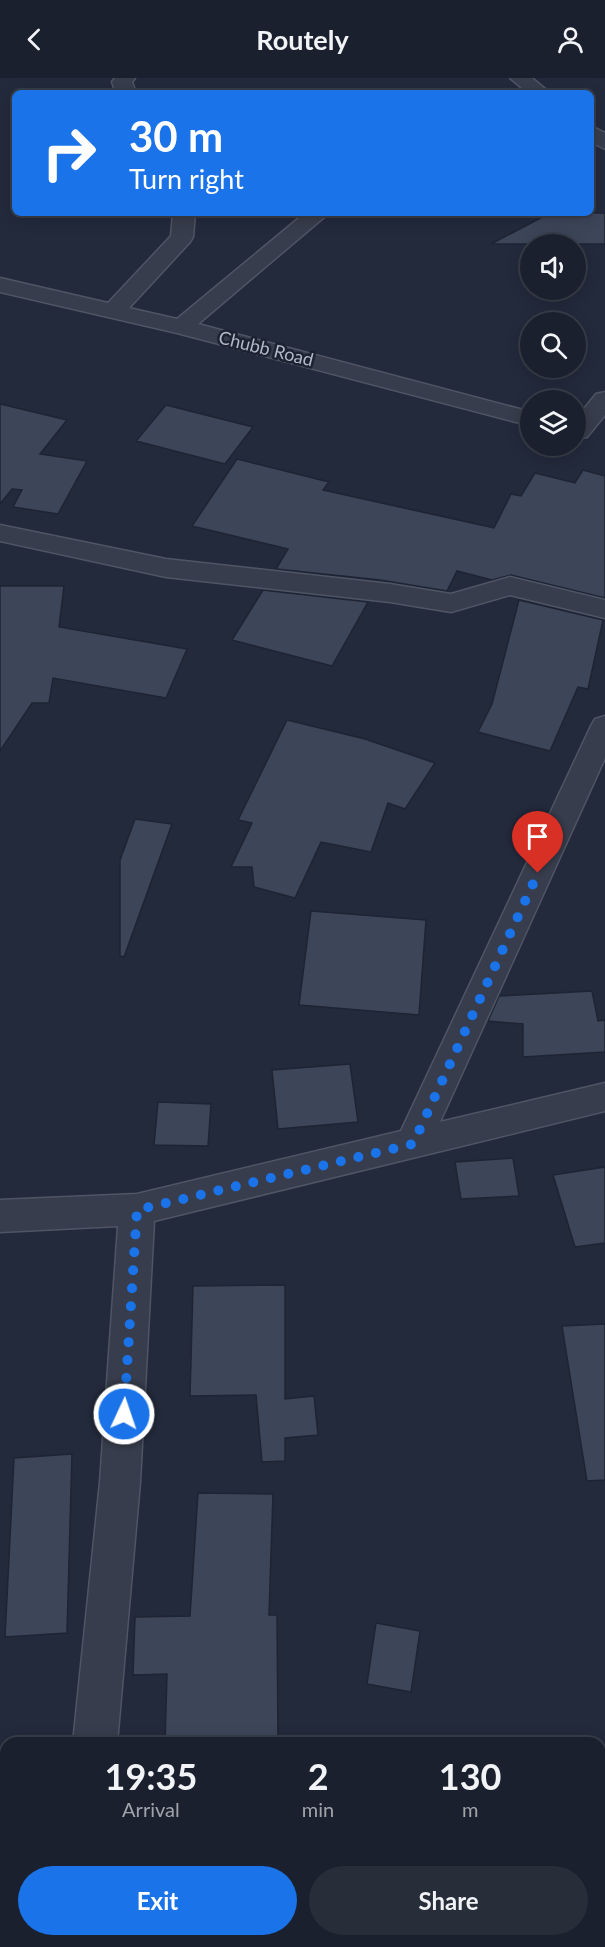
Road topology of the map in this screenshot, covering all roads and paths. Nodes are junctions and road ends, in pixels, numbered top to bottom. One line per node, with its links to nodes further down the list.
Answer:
1 (520, 78): 2 (street)
2 (536, 90)
3 (184, 216): 6 (street)
4 (314, 216): 7 (street)
5 (0, 285): 6 (street, Chubb Road)
6 (113, 311): 7 (street, Chubb Road)
7 (181, 327): 9 (street, Chubb Road)
8 (605, 399): 10 (street)
9 (520, 416)
10 (586, 421)
11 (586, 434): 12 (street)
12 (605, 439)
13 (0, 533): 14 (street)
14 (605, 609)
15 (605, 726): 17 (street)
16 (605, 1097): 17 (street)
17 (413, 1144): 18 (street)
18 (137, 1210): 19 (street); 20 (street)
19 (0, 1215)
20 (96, 1737)

